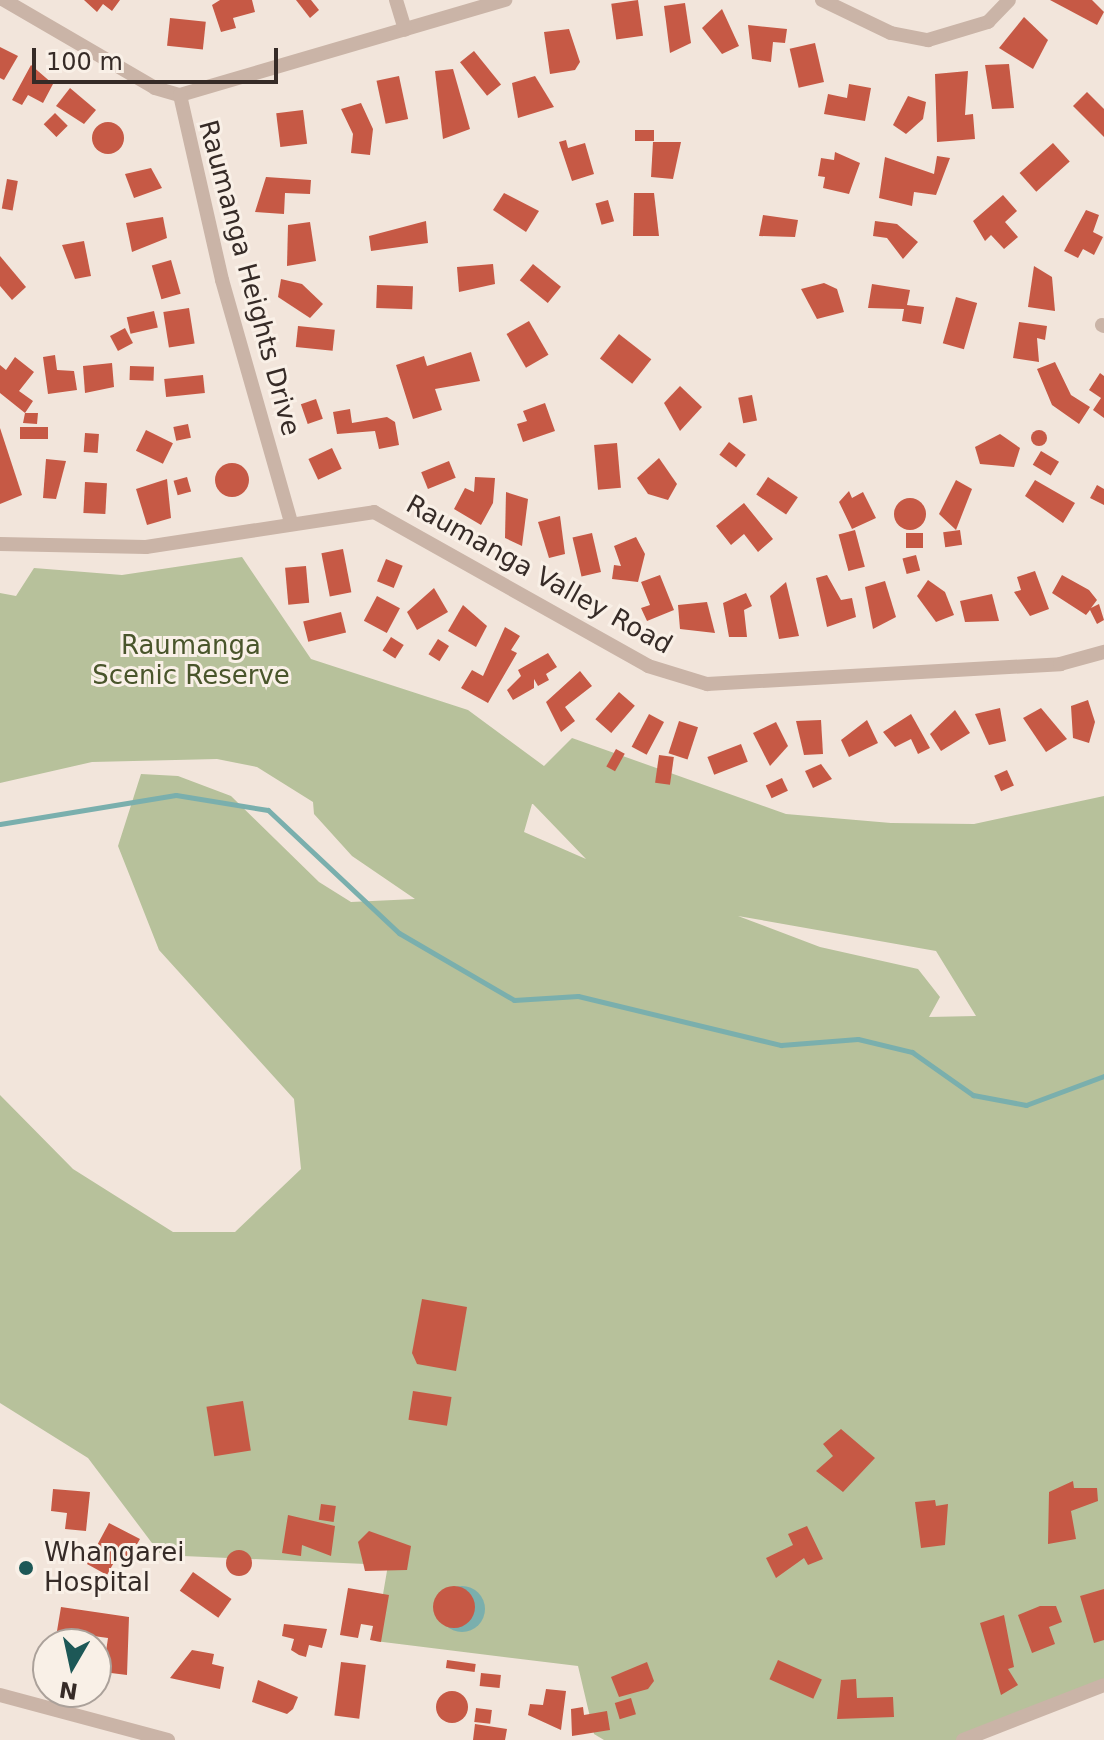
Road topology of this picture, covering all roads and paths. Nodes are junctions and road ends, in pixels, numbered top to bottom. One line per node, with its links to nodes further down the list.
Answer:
1 (4, 0): 7 (street)
2 (396, 0): 6 (street)
3 (505, 0): 6 (street, Raumanga Heights Drive)
4 (822, 0): 5 (street)
5 (1009, 0)
6 (405, 30): 7 (street, Raumanga Heights Drive)
7 (180, 95): 8 (street, Raumanga Heights Drive)
8 (291, 523): 9 (street, Raumanga Valley Road); 10 (street, Raumanga Valley Road)
9 (0, 544)
10 (1104, 652)
11 (1104, 1685): 14 (street)
12 (0, 1695): 13 (street)
13 (168, 1740)
14 (963, 1740)

